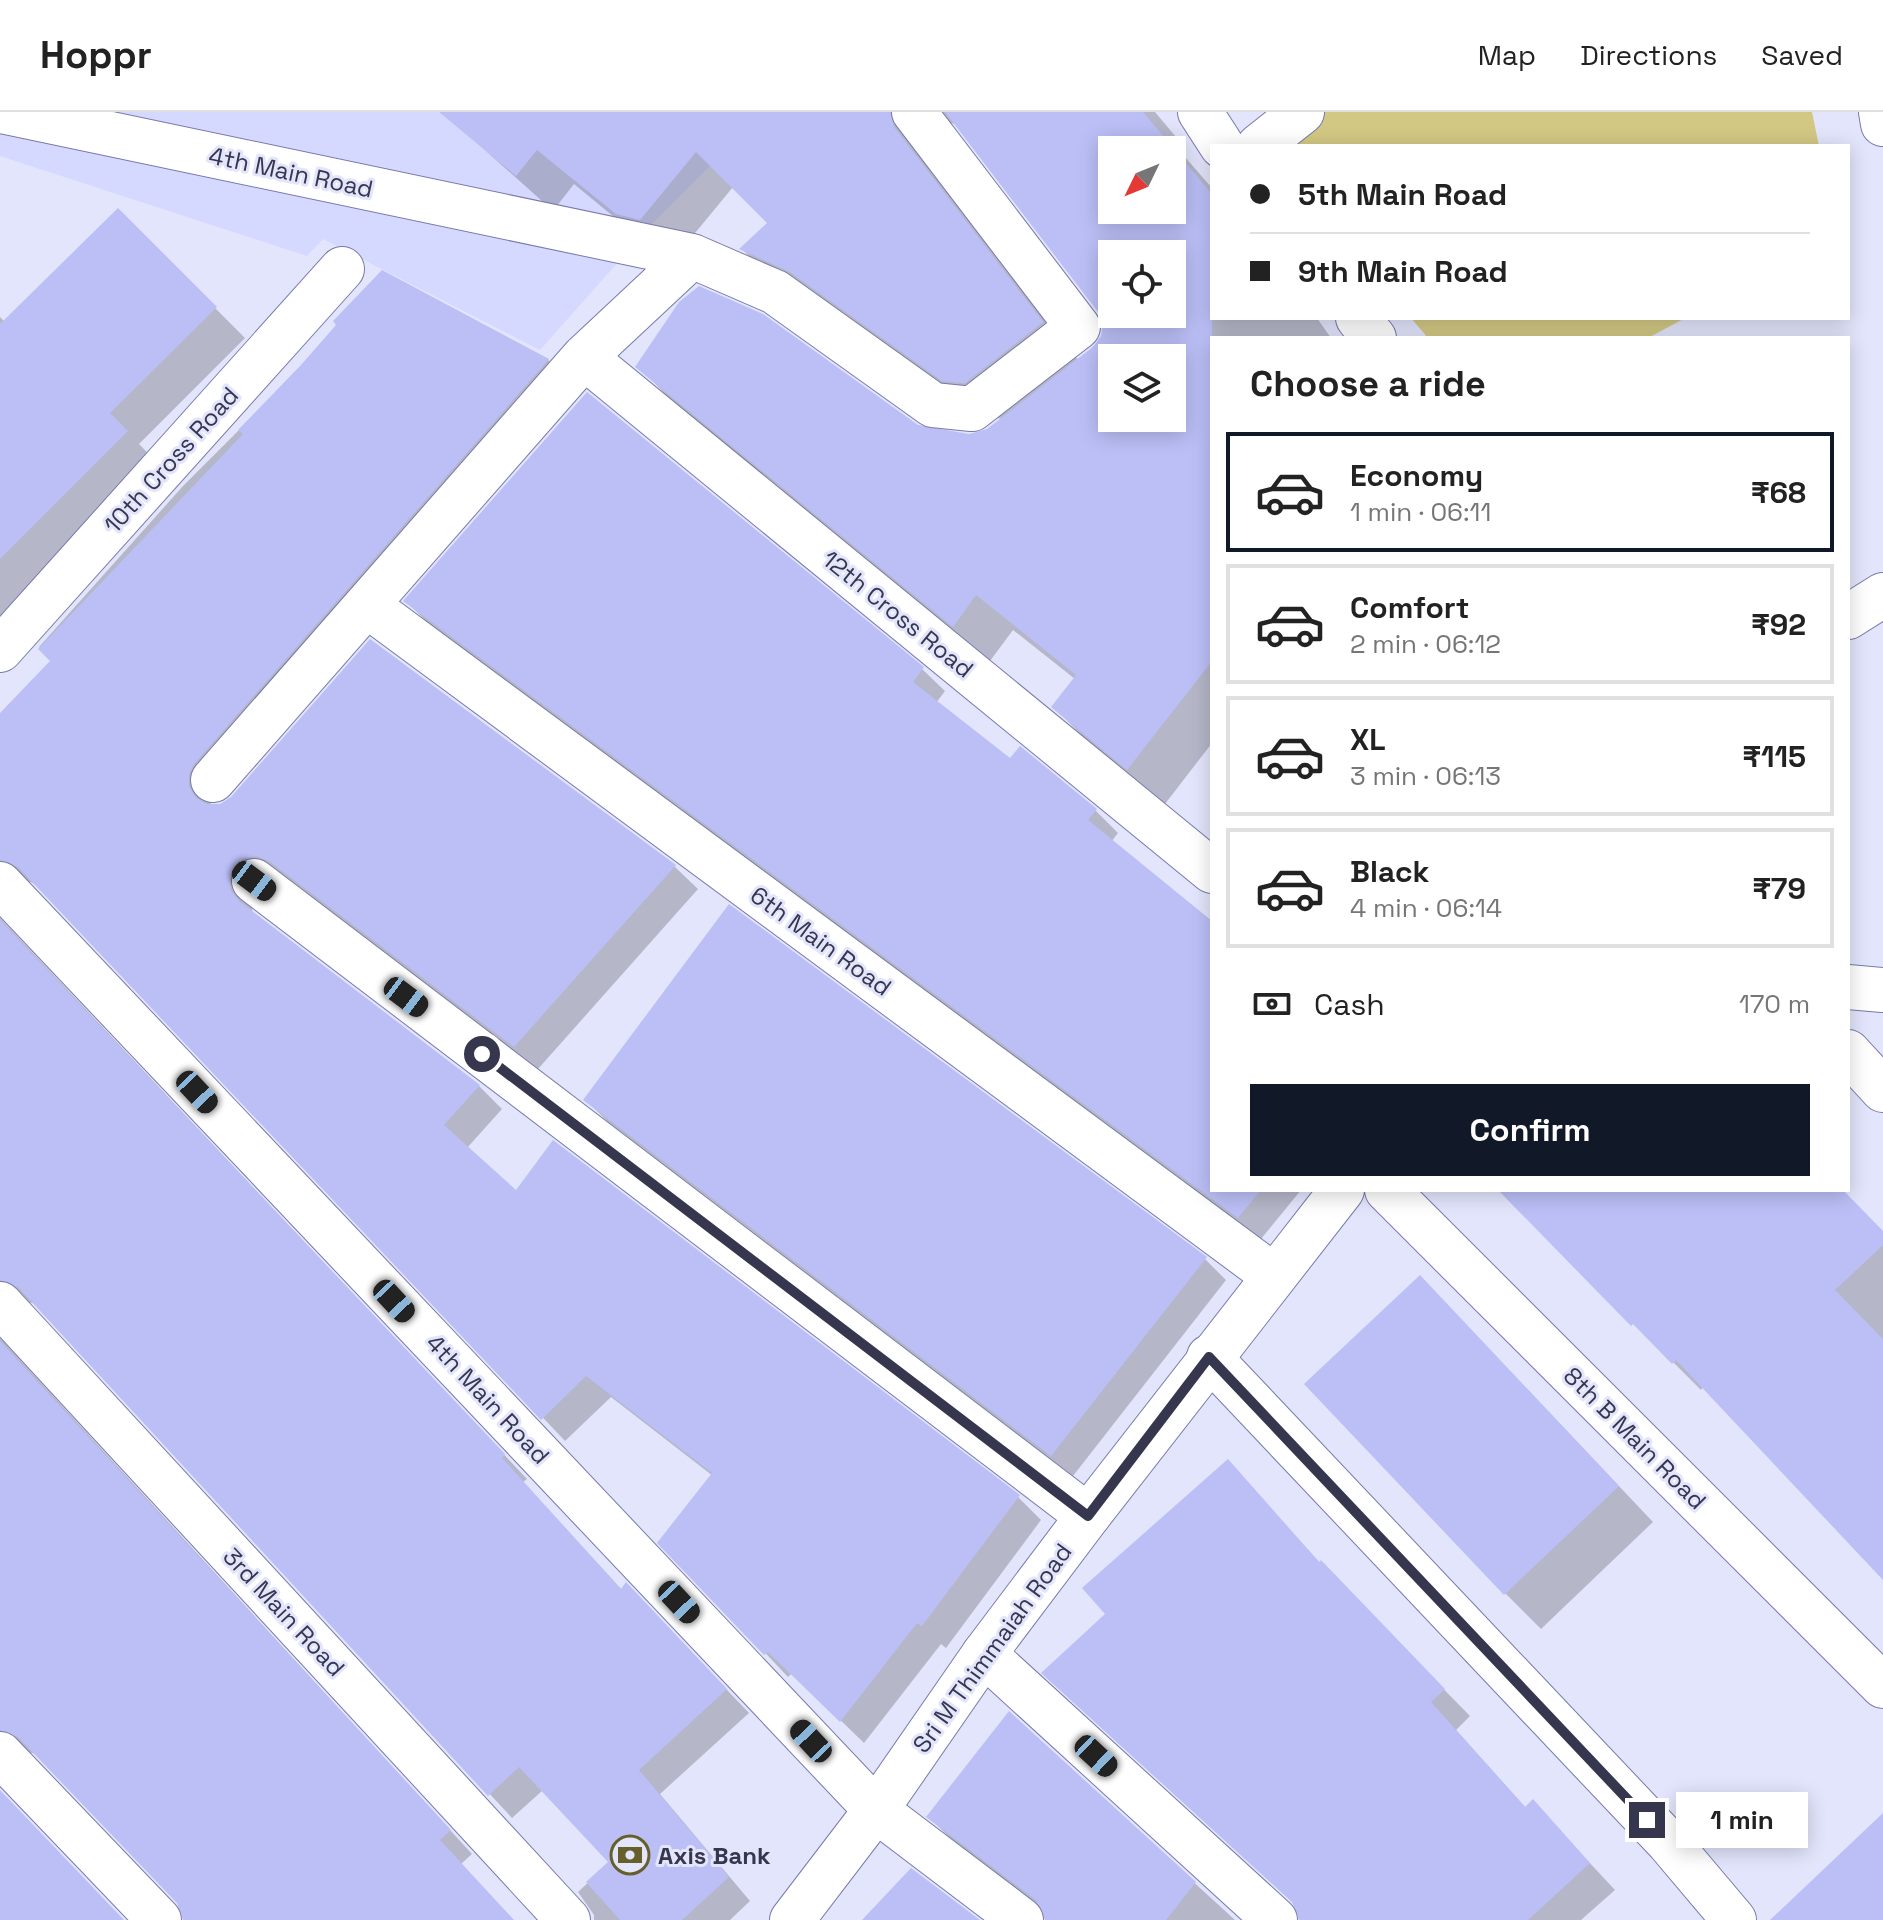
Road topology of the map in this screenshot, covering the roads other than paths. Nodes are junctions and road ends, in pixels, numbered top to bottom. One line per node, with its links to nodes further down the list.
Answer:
1 (6, 112): 9 (street, 4th Main Road)
2 (914, 112): 9 (street)
3 (1200, 112): 7 (street)
4 (1302, 112): 8 (street)
5 (1881, 112): 6 (street)
6 (1883, 124)
7 (1221, 144)
8 (1262, 144)
9 (692, 256): 13 (street)
10 (342, 269): 17 (street, 10th Cross Road)
11 (1360, 320): 12 (street)
12 (1372, 336)
13 (584, 357): 15 (street); 19 (street, 12th Cross Road)
14 (1883, 595): 16 (street)
15 (368, 606): 18 (street); 28 (street, 6th Main Road)
16 (1850, 616)
17 (0, 650)
18 (213, 780)
19 (1210, 869)
20 (254, 881): 31 (street)
21 (0, 884): 35 (street, 4th Main Road)
22 (1850, 987): 23 (street)
23 (1883, 990)
24 (1850, 1054): 25 (street)
25 (1883, 1090)
26 (1340, 1192): 28 (street, Sri M Thimmaiah Road)
27 (1389, 1192): 33 (street, 8th B Main Road)
28 (1274, 1276): 30 (street, Sri M Thimmaiah Road)
29 (0, 1304): 37 (street, 3rd Main Road)
30 (1209, 1357): 31 (street, Sri M Thimmaiah Road); 41 (street)
31 (1088, 1516): 32 (street, Sri M Thimmaiah Road)
32 (984, 1654): 35 (street, Sri M Thimmaiah Road); 40 (street)
33 (1883, 1686)
34 (0, 1754): 36 (street)
35 (876, 1810): 38 (street, Sri M Thimmaiah Road); 39 (street, 4th Main Road)
36 (159, 1920)
37 (568, 1920)
38 (792, 1920)
39 (1021, 1920)
40 (1275, 1920)
41 (1734, 1920)

